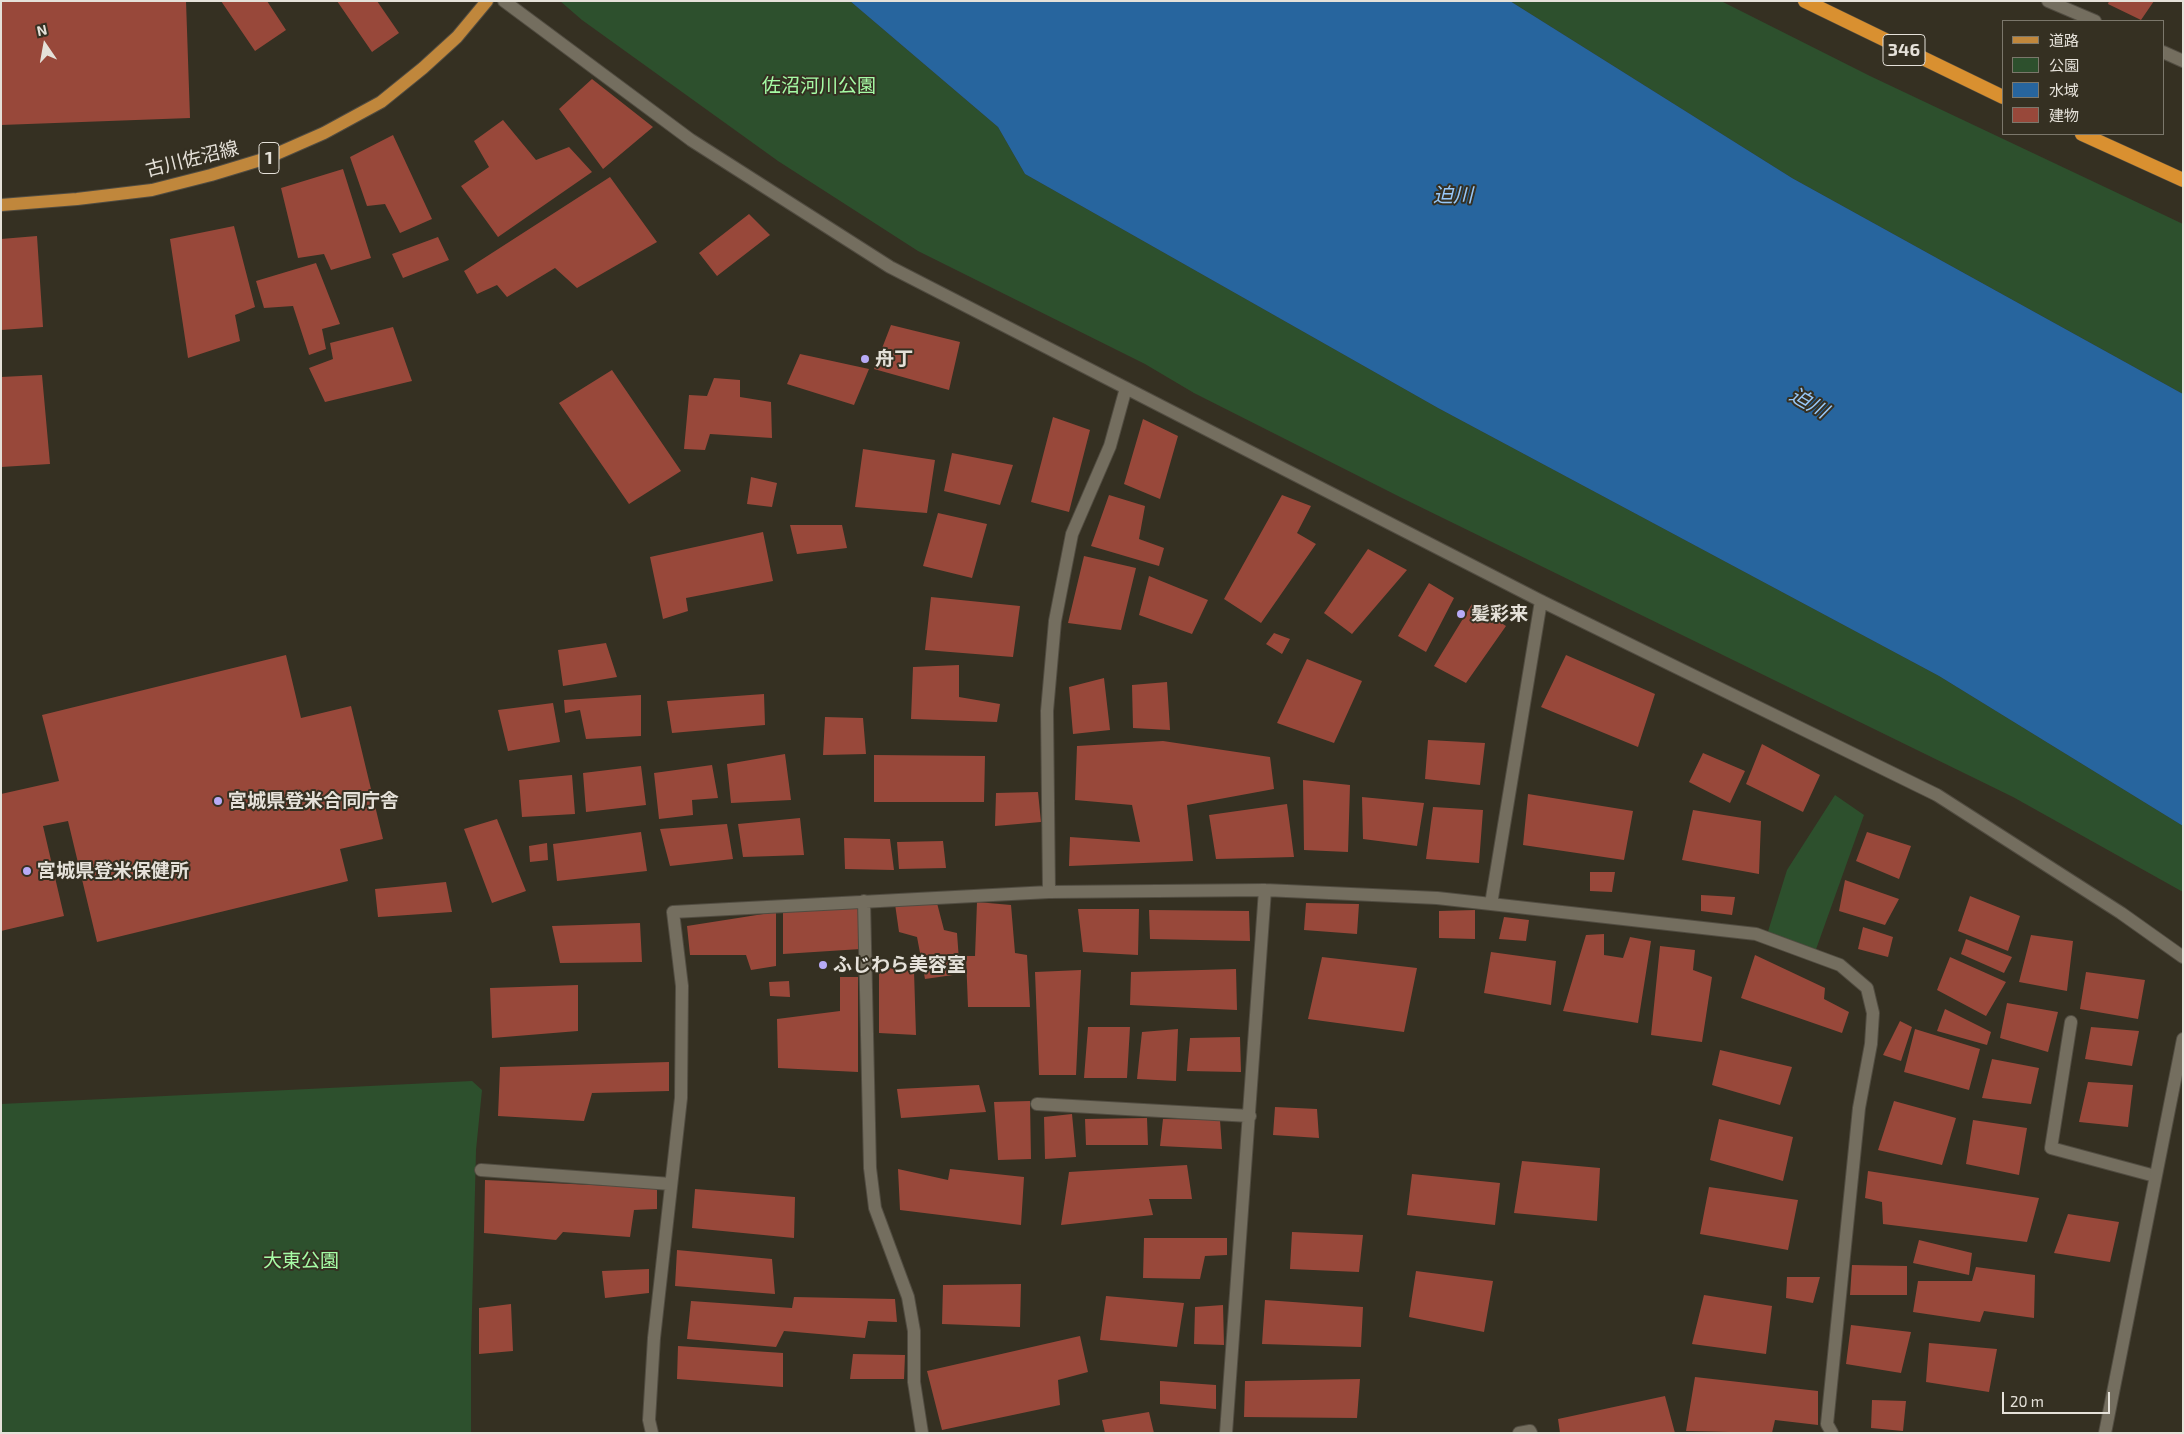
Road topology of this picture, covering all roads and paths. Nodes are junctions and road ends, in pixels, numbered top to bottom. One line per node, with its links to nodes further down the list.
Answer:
1 (487, 1): 11 (main road, 古川佐沼線 / 1)
2 (504, 1): 12 (street)
3 (1806, 1): 8 (highway, 346)
4 (2048, 1): 5 (street)
5 (2093, 20)
6 (2164, 52): 7 (street)
7 (2183, 61)
8 (2002, 97)
9 (2084, 135): 10 (highway)
10 (2183, 180)
11 (1, 204)
12 (1126, 388): 13 (street); 15 (street)
13 (1541, 601): 17 (street); 18 (street)
14 (1266, 890): 15 (street); 17 (street); 22 (street)
15 (1049, 892): 16 (street)
16 (864, 901): 25 (street); 27 (street)
17 (1492, 904): 31 (street)
18 (2183, 957)
19 (2071, 1022): 24 (street)
20 (2183, 1039): 24 (street)
21 (1037, 1104): 22 (street)
22 (1250, 1116): 28 (street)
23 (481, 1170): 25 (street)
24 (2155, 1176): 32 (street)
25 (671, 1184): 26 (street)
26 (652, 1433)
27 (922, 1433)
28 (1226, 1433)
29 (1519, 1433): 30 (street)
30 (1531, 1433)
31 (1832, 1433)
32 (2105, 1433)

